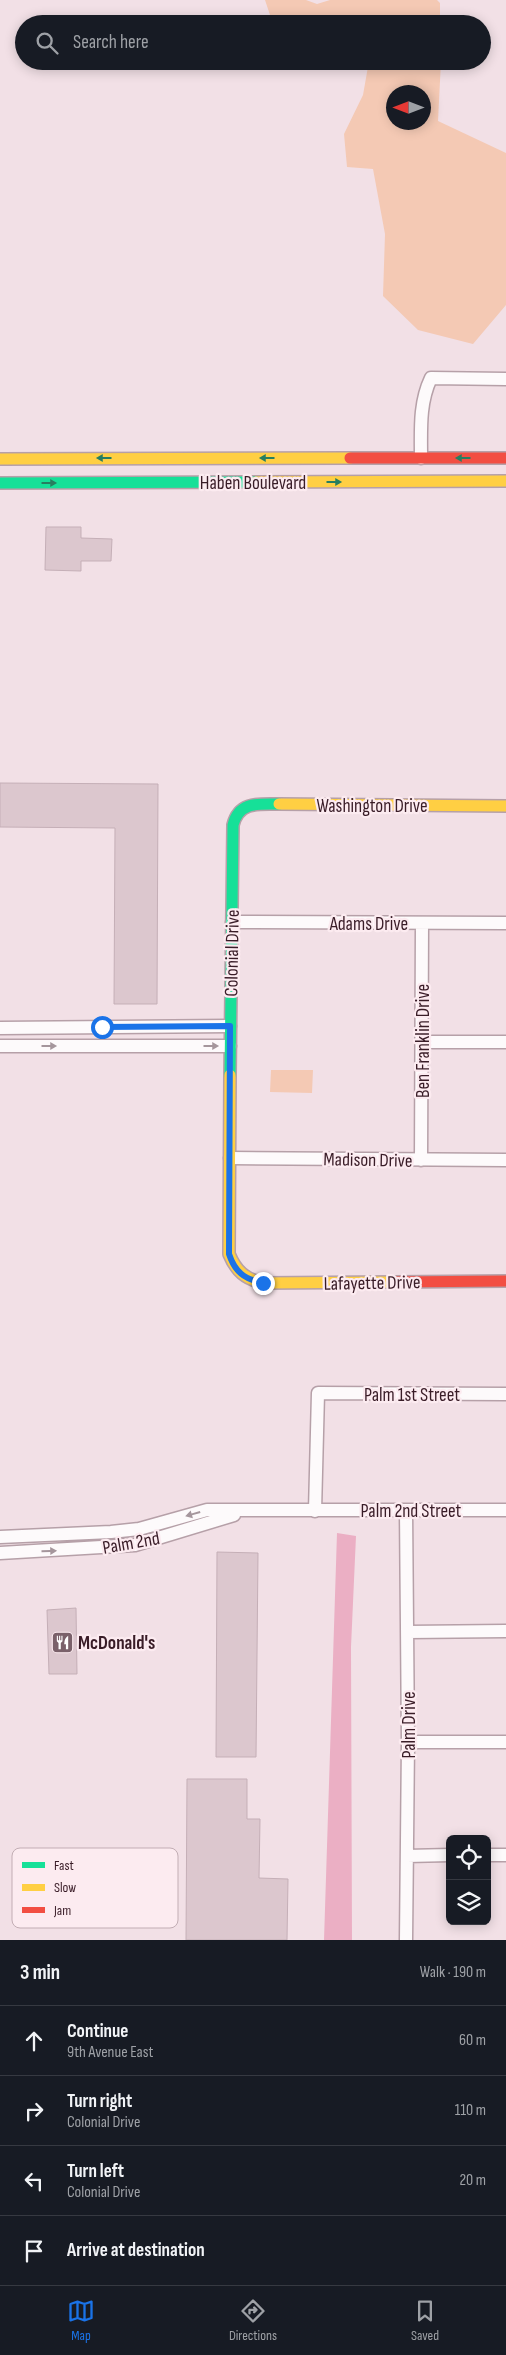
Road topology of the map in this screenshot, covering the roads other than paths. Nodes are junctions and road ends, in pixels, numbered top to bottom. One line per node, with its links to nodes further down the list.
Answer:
1 (506, 379): 2 (street)
2 (421, 458): 3 (street, Haben Boulevard, one-way to 2); 4 (street, Haben Boulevard, one-way to 4)
3 (506, 458)
4 (0, 459)
5 (506, 481): 6 (street, Haben Boulevard, one-way to 5)
6 (0, 483)
7 (506, 806): 8 (street, Washington Drive)
8 (239, 810): 9 (street, Colonial Drive)
9 (232, 922): 10 (street, Adams Drive); 12 (street, Colonial Drive)
10 (422, 923): 11 (street, Adams Drive); 14 (street, Ben Franklin Drive)
11 (506, 923)
12 (230, 1026): 13 (street); 17 (street, Colonial Drive)
13 (0, 1028)
14 (422, 1042): 15 (street); 19 (street, Ben Franklin Drive)
15 (506, 1042)
16 (0, 1046): 17 (street, one-way to 17)
17 (230, 1046): 18 (street, Colonial Drive)
18 (230, 1158): 19 (street, Madison Drive); 21 (street, Colonial Drive)
19 (421, 1160): 20 (street, Madison Drive)
20 (506, 1160)
21 (241, 1274): 22 (street, Lafayette Drive)
22 (506, 1281)
23 (506, 1394): 27 (street, Palm 1st Street)
24 (259, 1509): 27 (street, Palm 2nd); 28 (street, Palm 2nd, one-way to 28); 29 (street, Palm 2nd, one-way to 24)
25 (406, 1510): 26 (street, Palm 2nd Street); 27 (street, Palm 2nd Street); 31 (street, Palm Drive)
26 (506, 1510)
27 (315, 1511)
28 (0, 1537)
29 (0, 1553)
30 (506, 1631): 31 (street)
31 (408, 1632): 32 (street, Palm Drive)
32 (408, 1742): 33 (street); 37 (street, Palm Drive)
33 (506, 1742)
34 (446, 1855): 37 (street)
35 (491, 1855): 36 (street)
36 (506, 1855)
37 (407, 1856): 38 (street, Palm Drive)
38 (406, 1940)

